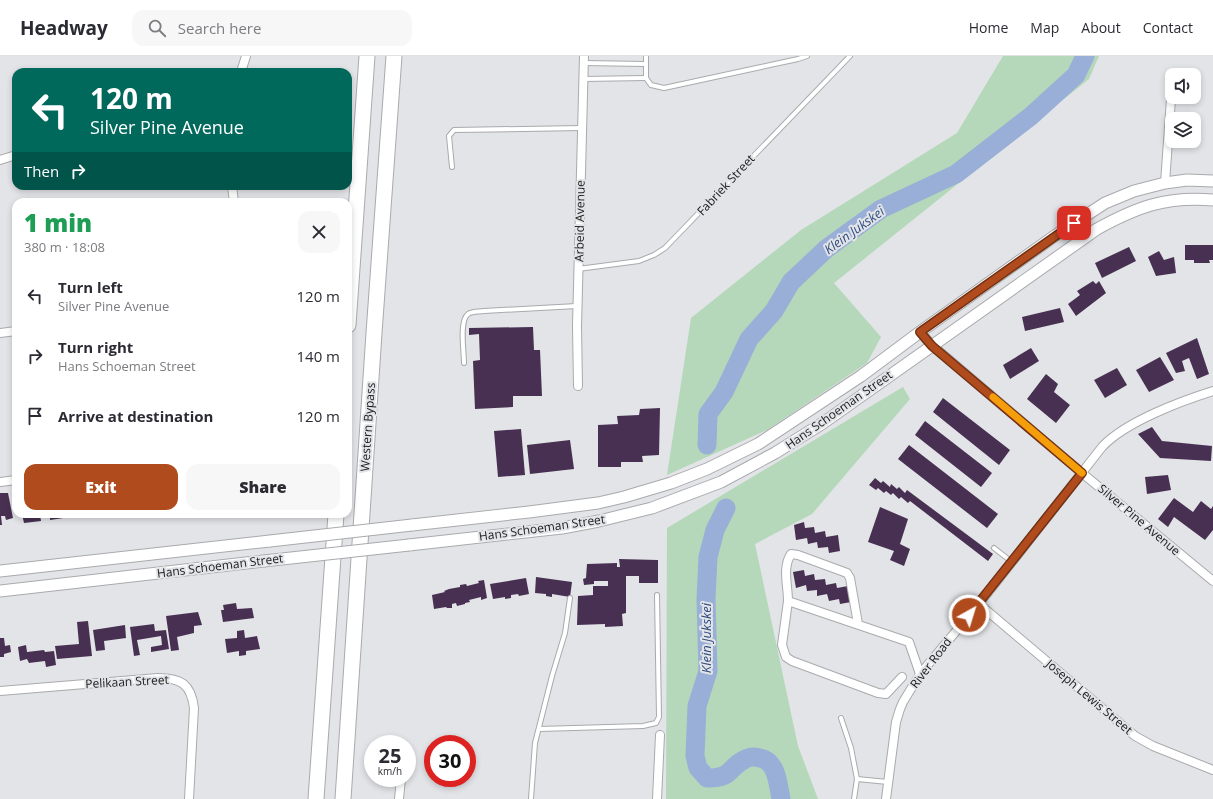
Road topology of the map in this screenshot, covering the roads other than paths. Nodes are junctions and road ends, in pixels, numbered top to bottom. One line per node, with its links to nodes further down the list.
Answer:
1 (246, 56): 9 (street)
2 (367, 56): 20 (highway)
3 (394, 56): 56 (highway, Western Bypass)
4 (646, 56): 8 (lane)
5 (807, 56): 10 (lane)
6 (850, 56): 21 (lane, Fabriek Street)
7 (584, 59): 8 (lane); 11 (street, Arbeid Avenue)
8 (645, 64): 10 (lane)
9 (242, 68)
10 (646, 78): 11 (lane)
11 (583, 80): 13 (street, Arbeid Avenue)
12 (1171, 104): 18 (street)
13 (582, 128): 16 (lane); 21 (street, Arbeid Avenue)
14 (12, 156): 15 (street)
15 (0, 160)
16 (452, 167)
17 (1213, 181): 18 (main road, Hans Schoeman Street)
18 (1165, 184): 24 (main road, Hans Schoeman Street)
19 (1213, 200): 26 (main road, Hans Schoeman Street)
20 (352, 268)
21 (578, 270): 22 (street, Arbeid Avenue)
22 (578, 306): 27 (lane); 28 (street, Arbeid Avenue)
23 (12, 332): 25 (street)
24 (920, 332): 26 (street, Silver Pine Avenue); 36 (main road, Hans Schoeman Street, bridge)
25 (0, 333)
26 (932, 346): 30 (street, Silver Pine Avenue); 38 (main road, Hans Schoeman Street, bridge)
27 (464, 363)
28 (578, 386)
29 (1213, 391): 30 (street, River Road)
30 (1082, 473): 35 (street, River Road); 37 (street, Silver Pine Avenue)
31 (12, 480): 32 (street)
32 (0, 482)
33 (336, 518): 55 (highway)
34 (994, 548): 35 (lane)
35 (1012, 562): 42 (street, River Road)
36 (0, 571)
37 (1213, 581)
38 (0, 591)
39 (656, 595): 48 (lane)
40 (570, 598): 48 (lane)
41 (788, 601): 43 (street); 43 (street); 45 (street)
42 (979, 604): 44 (street, River Road); 50 (street, Joseph Lewis Street)
43 (858, 624): 44 (street)
44 (920, 674): 52 (street, River Road)
45 (902, 677)
46 (0, 692): 54 (street, Pelikaan Street)
47 (841, 718): 51 (lane)
48 (539, 729): 58 (lane)
49 (660, 735): 59 (street)
50 (1213, 770)
51 (857, 779): 52 (lane); 60 (lane)
52 (888, 782): 61 (street, River Road)
53 (400, 787): 57 (street)
54 (189, 799)
55 (316, 799)
56 (343, 799)
57 (399, 799)
58 (531, 799)
59 (657, 799)
60 (854, 799)
61 (886, 799)

